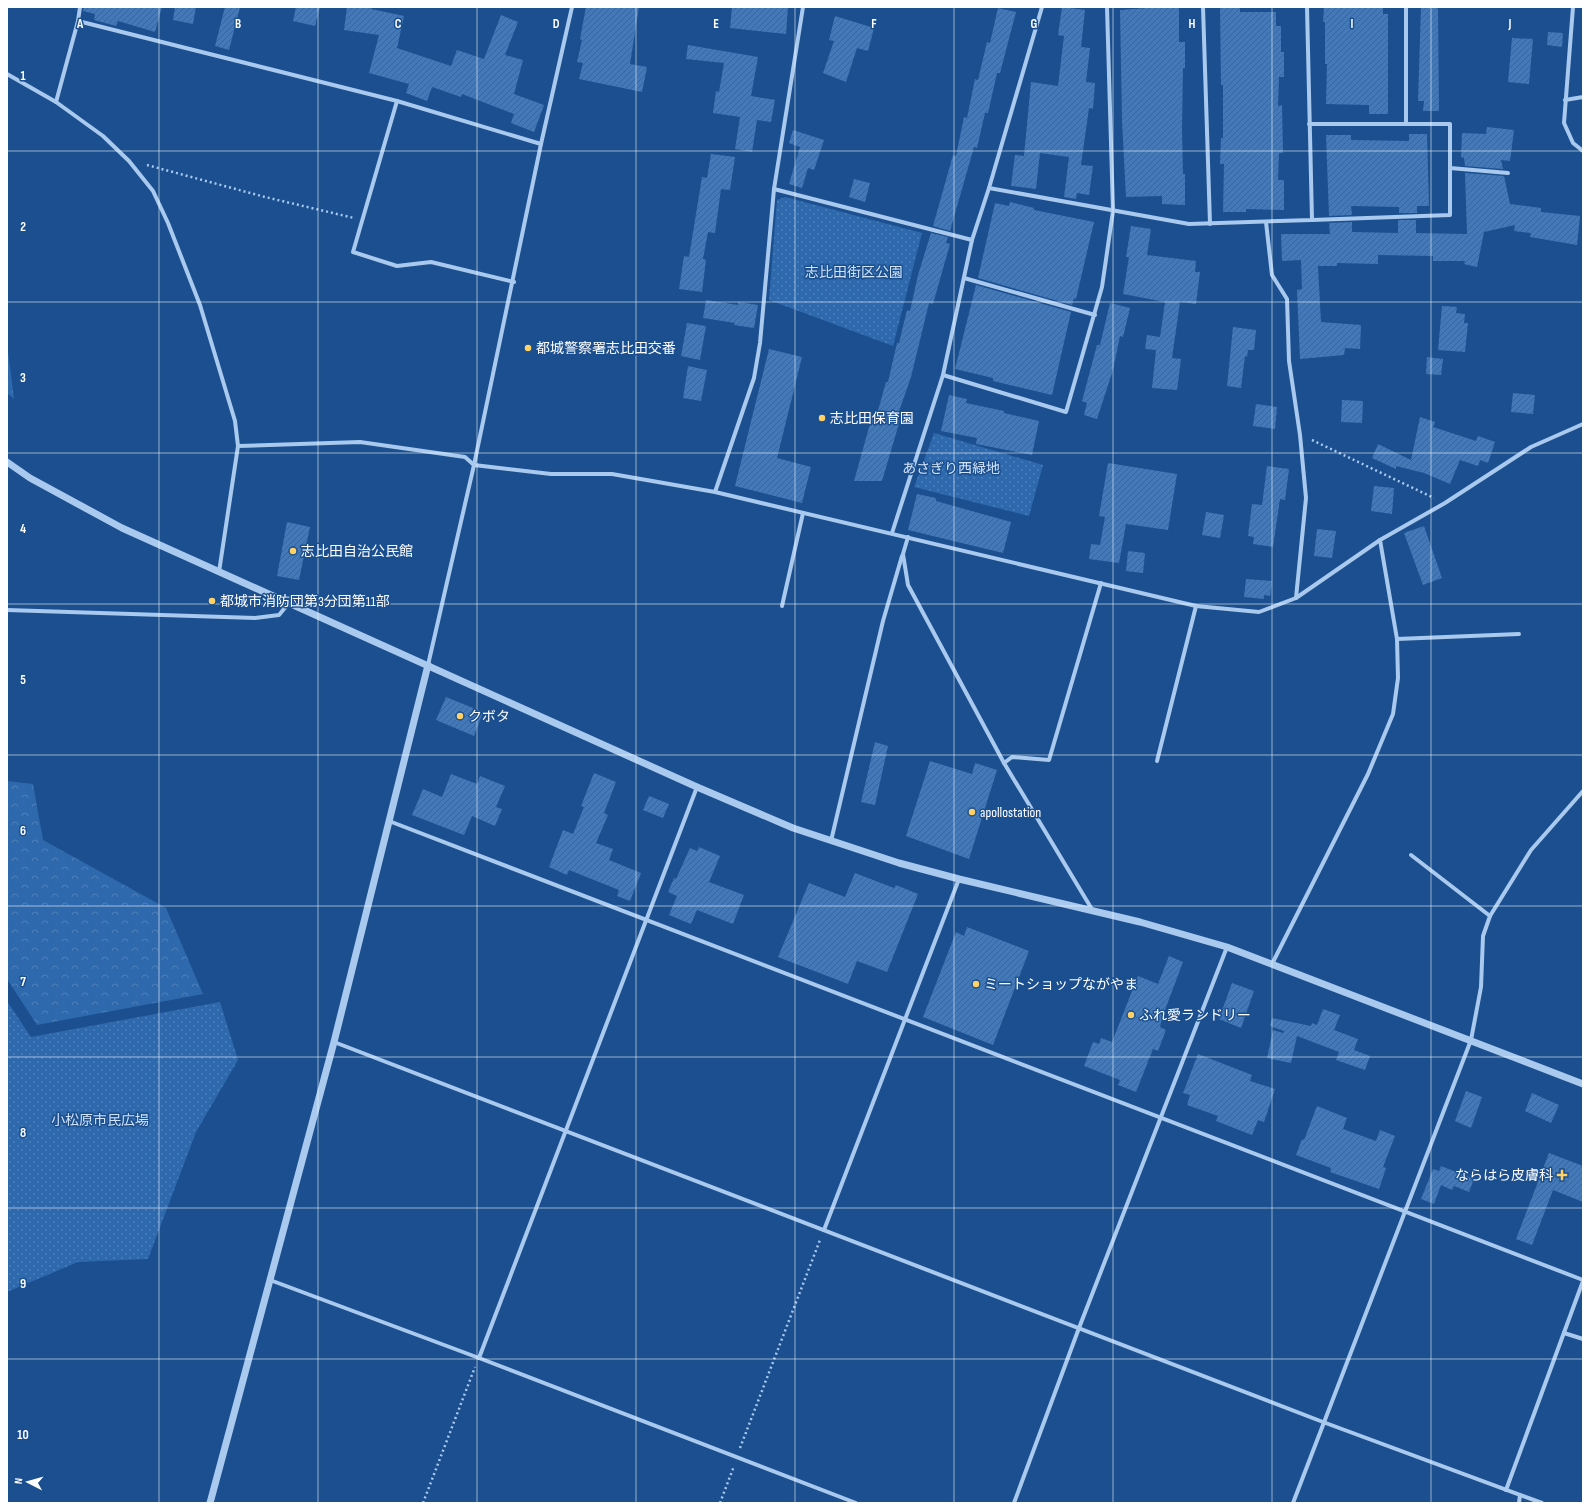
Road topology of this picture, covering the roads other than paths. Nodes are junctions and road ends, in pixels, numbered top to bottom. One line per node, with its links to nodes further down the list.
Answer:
1 (80, 7): 10 (street)
2 (572, 7): 18 (street)
3 (803, 7): 23 (street)
4 (1042, 7): 22 (street)
5 (1107, 7): 24 (street)
6 (1203, 7): 27 (street)
7 (1307, 7): 16 (street)
8 (1406, 7): 17 (street)
9 (1573, 7): 13 (street)
10 (78, 21): 14 (street); 15 (street)
11 (7, 74): 15 (street)
12 (1583, 97): 13 (street)
13 (1565, 100): 19 (street)
14 (397, 101): 18 (street); 30 (street)
15 (56, 102): 34 (street)
16 (1309, 124): 17 (street); 25 (street)
17 (1406, 124): 20 (street)
18 (541, 144): 30 (street)
19 (1583, 151)
20 (1450, 168): 21 (street); 25 (street)
21 (1508, 173)
22 (989, 188): 24 (street); 28 (street)
23 (774, 189): 28 (street); 37 (street)
24 (1113, 211): 27 (street); 31 (street)
25 (1312, 220): 26 (street)
26 (1266, 222): 27 (street); 45 (street)
27 (1210, 224)
28 (972, 240): 29 (street)
29 (964, 278): 31 (street); 32 (street)
30 (514, 282): 36 (street)
31 (1096, 315): 32 (street)
32 (943, 375): 39 (street)
33 (1583, 424): 41 (street)
34 (238, 446): 36 (street); 43 (street)
35 (7, 462): 43 (street)
36 (474, 465): 37 (street); 52 (street)
37 (715, 492): 38 (street)
38 (803, 513): 39 (street); 47 (street)
39 (892, 534): 40 (street)
40 (908, 537): 42 (street); 44 (street)
41 (1380, 540): 45 (street); 51 (street)
42 (903, 554): 54 (street); 58 (street)
43 (219, 572): 46 (street)
44 (1101, 583): 48 (street); 54 (street)
45 (1296, 598): 48 (street)
46 (288, 604): 49 (street); 52 (street)
47 (782, 606)
48 (1196, 606): 53 (street)
49 (7, 610)
50 (1520, 634): 51 (street)
51 (1397, 639): 65 (street)
52 (428, 665): 55 (street); 57 (street)
53 (1157, 761)
54 (1004, 763): 61 (street)
55 (697, 787): 58 (street); 63 (street)
56 (1583, 791): 62 (street)
57 (389, 821): 63 (street); 68 (street)
58 (832, 841): 60 (street)
59 (1411, 855): 62 (street)
60 (959, 879): 61 (street); 66 (street)
61 (1093, 911): 64 (street)
62 (1490, 916): 67 (street)
63 (647, 920): 66 (street); 71 (street)
64 (1227, 948): 65 (street); 70 (street)
65 (1272, 964): 67 (street)
66 (905, 1020): 70 (street); 73 (street)
67 (1471, 1040): 69 (street); 72 (street)
68 (334, 1042): 71 (street); 74 (street)
69 (1583, 1084)
70 (1161, 1117): 72 (street); 76 (street)
71 (567, 1130): 73 (street); 79 (street)
72 (1406, 1212): 75 (street); 80 (street)
73 (824, 1230): 76 (street)
74 (270, 1280): 79 (street); 83 (street)
75 (1583, 1280): 77 (street)
76 (1079, 1328): 80 (street); 85 (street)
77 (1564, 1333): 78 (street); 81 (street)
78 (1583, 1339)
79 (479, 1358): 84 (street)
80 (1323, 1422): 81 (street); 86 (street)
81 (1506, 1490): 82 (street)
82 (1520, 1495): 87 (street); 88 (street)
83 (210, 1503)
84 (856, 1503)
85 (1014, 1503)
86 (1293, 1503)
87 (1519, 1503)
88 (1542, 1503)

